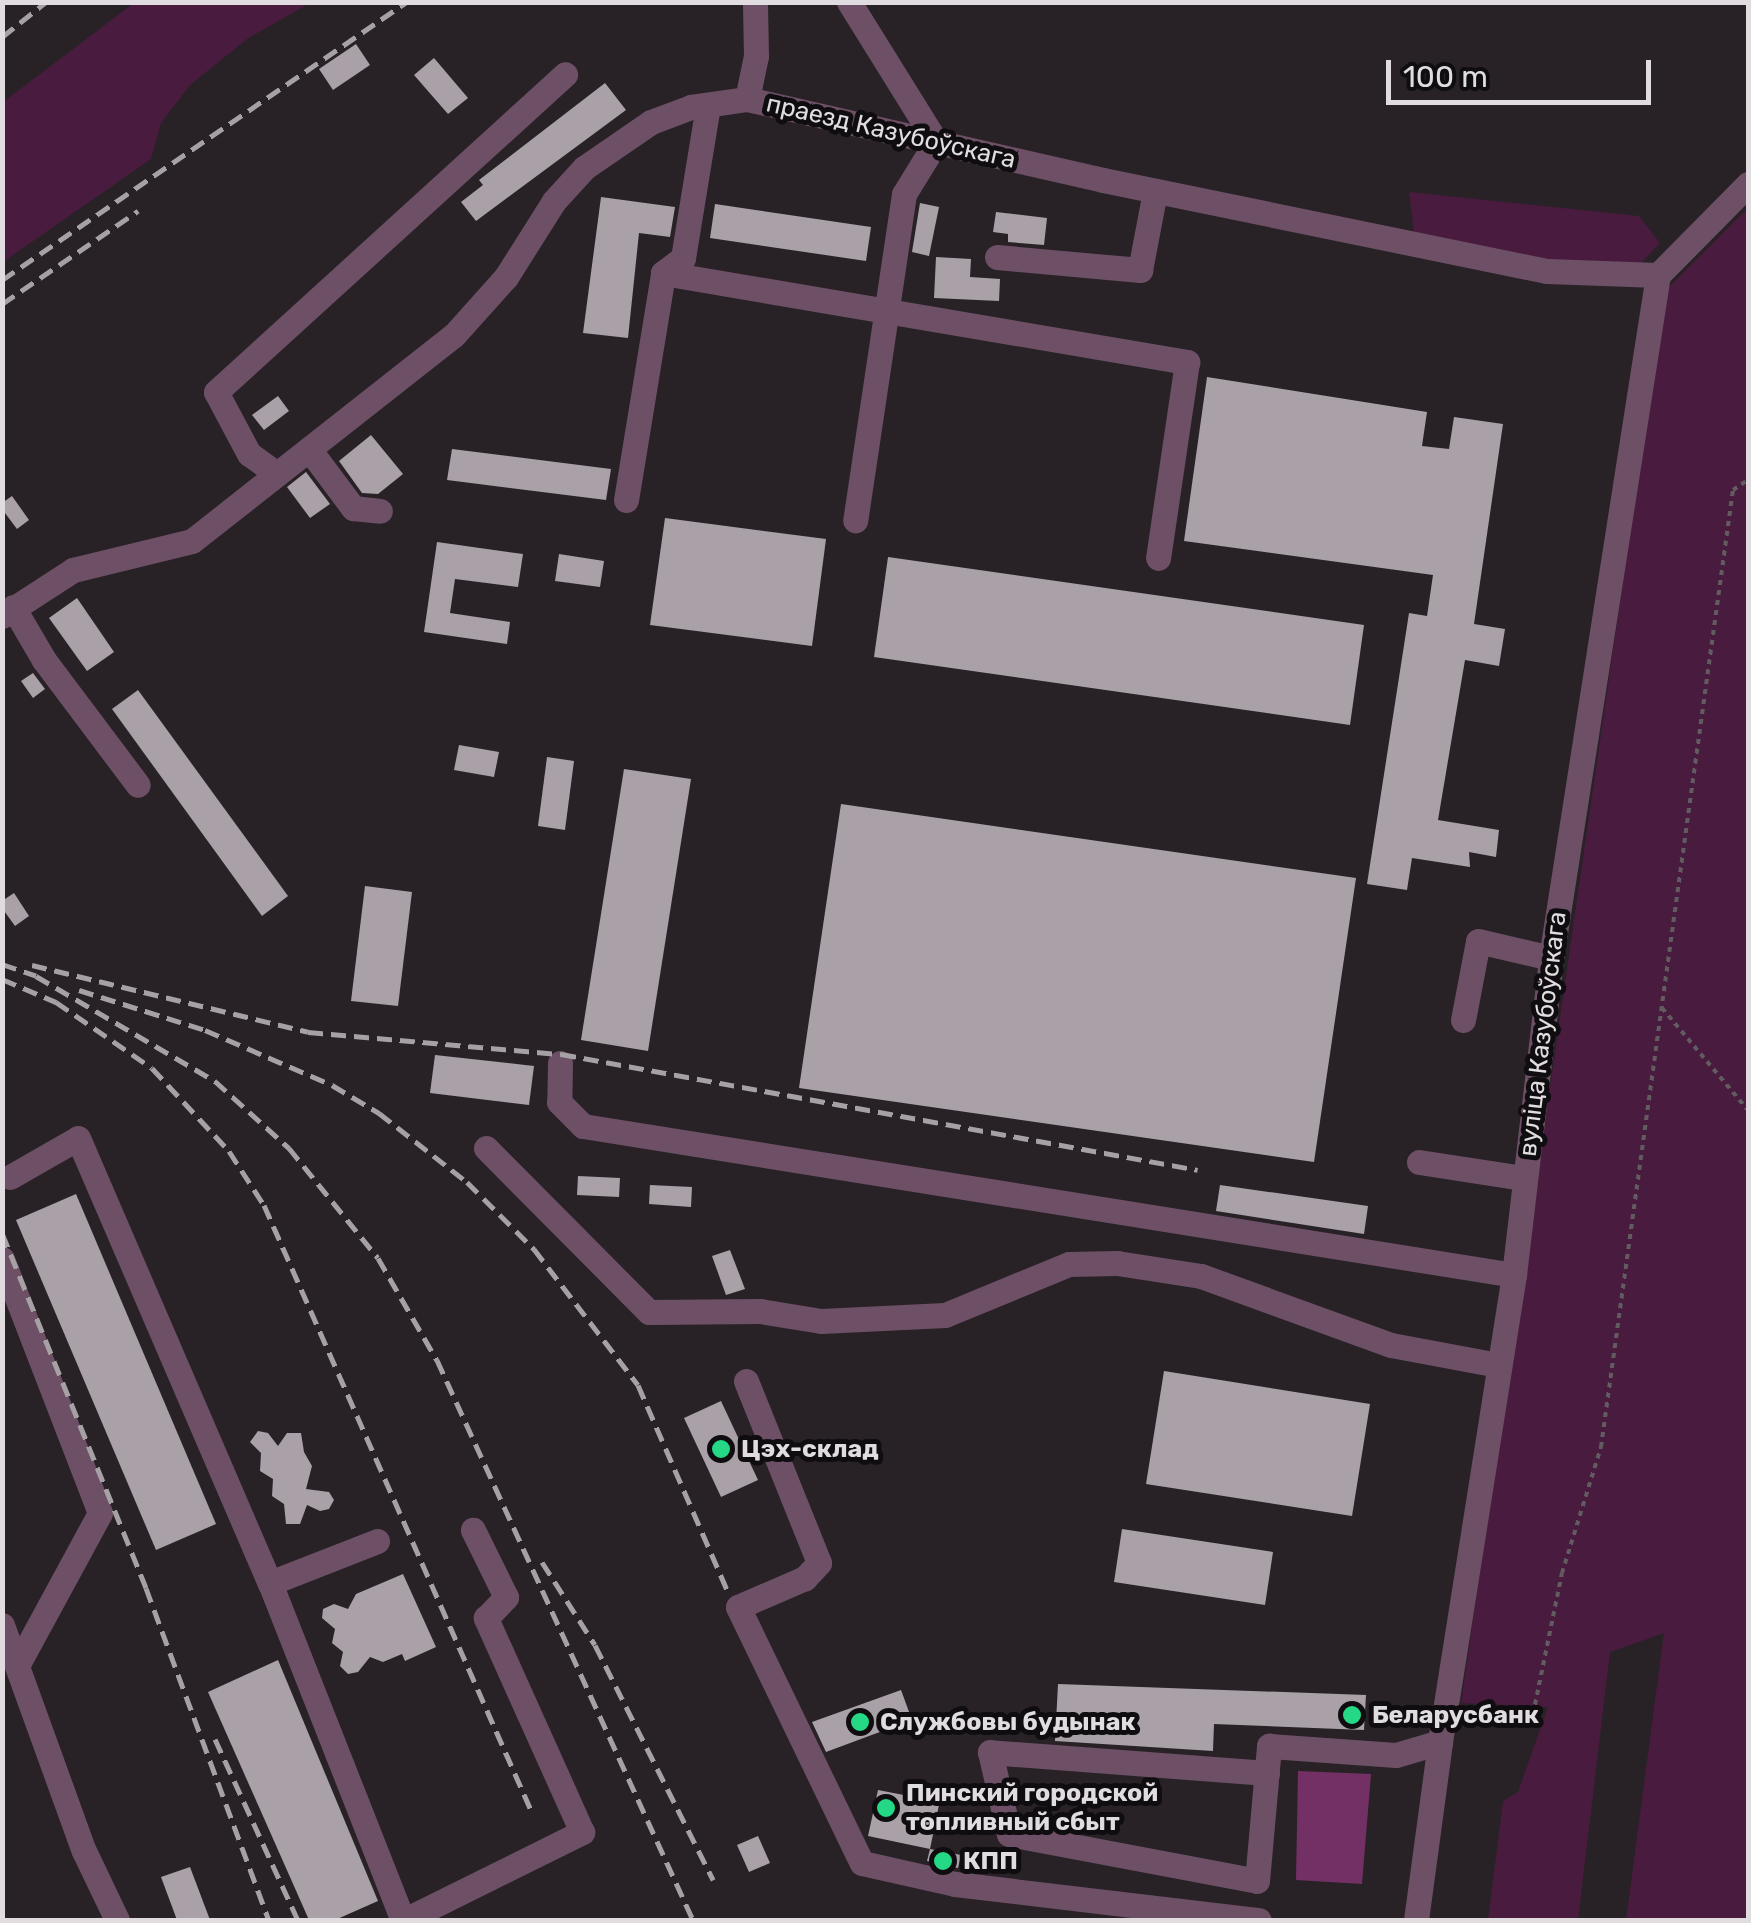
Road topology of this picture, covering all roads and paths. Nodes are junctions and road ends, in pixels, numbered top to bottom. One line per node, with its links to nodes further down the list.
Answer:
1 (755, 2): 4 (street)
2 (848, 2): 6 (street)
3 (565, 74): 14 (street)
4 (746, 100): 5 (street, праезд Казубоўскага); 6 (street, праезд Казубоўскага)
5 (708, 106): 10 (street); 13 (street, праезд Казубоўскага)
6 (936, 142): 8 (street, праезд Казубоўскага); 12 (street)
7 (1748, 184): 11 (street)
8 (1155, 191): 9 (street); 11 (street, праезд Казубоўскага)
9 (997, 257)
10 (663, 272): 12 (street); 16 (street)
11 (1658, 275): 22 (street, вуліца Казубоўскага)
12 (886, 308): 18 (street); 19 (street)
13 (309, 449): 14 (street, праезд Казубоўскага); 17 (street)
14 (277, 474): 20 (street, праезд Казубоўскага)
15 (1748, 480): 23 (path)
16 (626, 500)
17 (380, 511)
18 (855, 520)
19 (1158, 558)
20 (8, 612): 21 (street)
21 (138, 785)
22 (1551, 958): 24 (street); 30 (street, вуліца Казубоўскага)
23 (1662, 1008): 26 (path); 40 (path)
24 (1463, 1020)
25 (560, 1063): 32 (street)
26 (1748, 1110)
27 (486, 1148): 33 (street)
28 (1419, 1162): 30 (street)
29 (10, 1177): 37 (street)
30 (1524, 1178): 32 (street, вуліца Казубоўскага)
31 (2, 1259): 39 (street)
32 (1514, 1274): 33 (street, вуліца Казубоўскага)
33 (1498, 1365): 41 (street, вуліца Казубоўскага)
34 (746, 1381): 45 (street)
35 (474, 1530): 44 (street)
36 (377, 1540): 37 (street)
37 (270, 1583): 44 (street)
38 (2, 1625): 39 (street)
39 (19, 1662): 43 (street)
40 (1531, 1724)
41 (1440, 1742): 42 (street); 46 (street, вуліца Казубоўскага)
42 (1267, 1773): 42 (street)
43 (117, 1920)
44 (404, 1920)
45 (1260, 1920)
46 (1416, 1920)

